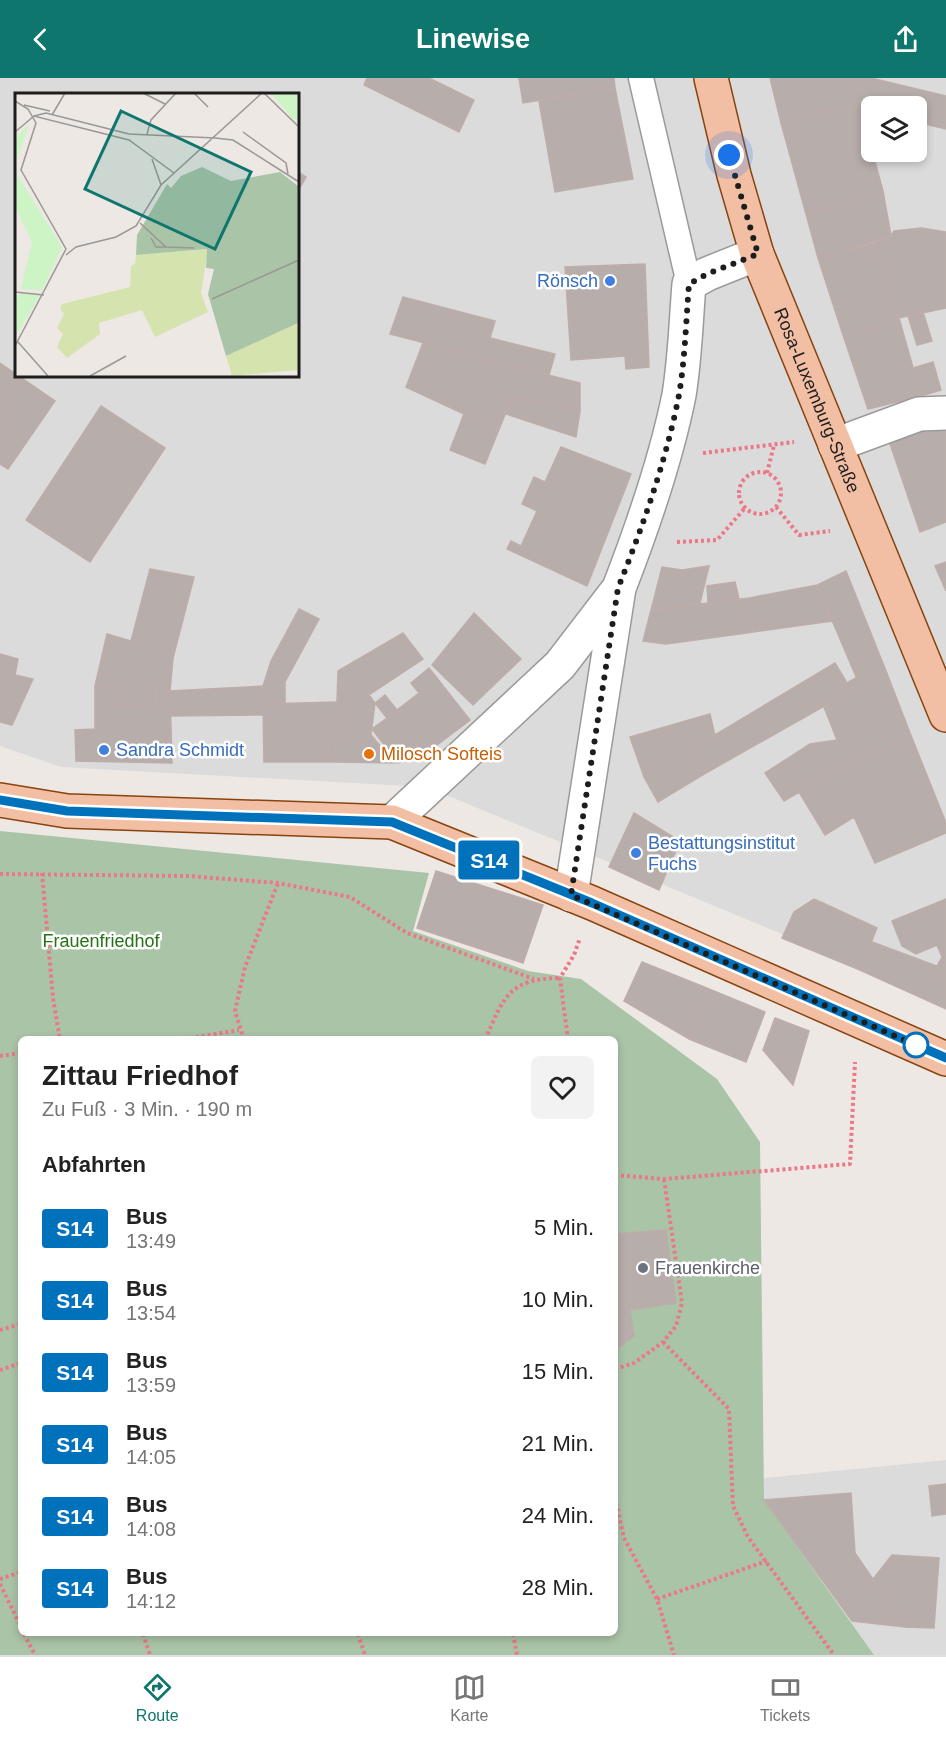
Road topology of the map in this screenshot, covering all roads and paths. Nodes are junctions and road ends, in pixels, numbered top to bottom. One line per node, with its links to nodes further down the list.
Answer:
1 (641, 78): 4 (lane)
2 (711, 78): 3 (main road, Rosa-Luxemburg-Straße)
3 (758, 254): 4 (street); 8 (main road, Rosa-Luxemburg-Straße)
4 (689, 284): 15 (street)
5 (946, 412): 8 (street)
6 (793, 442): 7 (path)
7 (774, 445): 9 (path); 10 (path)
8 (835, 445): 16 (main road, Rosa-Luxemburg-Straße)
9 (714, 452)
10 (767, 473): 11 (path); 12 (path)
11 (776, 507): 12 (path); 13 (path)
12 (746, 508): 14 (path)
13 (829, 532)
14 (684, 542)
15 (618, 588): 18 (street); 22 (street)
16 (946, 715)
17 (0, 800): 18 (main road)
18 (392, 822): 22 (main road)
19 (42, 873): 20 (path); 21 (path); 28 (path)
20 (0, 874)
21 (278, 883): 25 (path); 27 (path)
22 (571, 895): 26 (main road)
23 (574, 955): 24 (path)
24 (560, 978): 25 (path); 32 (path)
25 (534, 979): 31 (path)
26 (856, 1019): 35 (main road); 37 (path)
27 (239, 1030): 29 (path); 30 (path)
28 (59, 1036)
29 (202, 1036)
30 (242, 1036)
31 (487, 1036)
32 (567, 1036)
33 (18, 1053): 34 (path)
34 (0, 1056)
35 (946, 1059)
36 (618, 1175): 37 (path)
37 (664, 1179): 40 (path)
38 (18, 1325): 39 (path)
39 (0, 1330)
40 (663, 1342): 42 (path); 45 (path)
41 (18, 1364): 43 (path)
42 (618, 1368)
43 (0, 1370)
44 (618, 1511): 50 (path)
45 (767, 1561): 50 (path); 62 (path)
46 (18, 1573): 47 (path)
47 (0, 1579)
48 (0, 1584): 49 (path)
49 (7, 1598): 51 (path); 52 (path)
50 (657, 1599): 61 (path)
51 (0, 1600)
52 (18, 1621)
53 (25, 1636): 57 (path)
54 (144, 1636): 58 (path)
55 (359, 1636): 59 (path)
56 (513, 1636): 60 (path)
57 (35, 1655)
58 (150, 1655)
59 (365, 1655)
60 (517, 1655)
61 (674, 1655)
62 (834, 1655)

